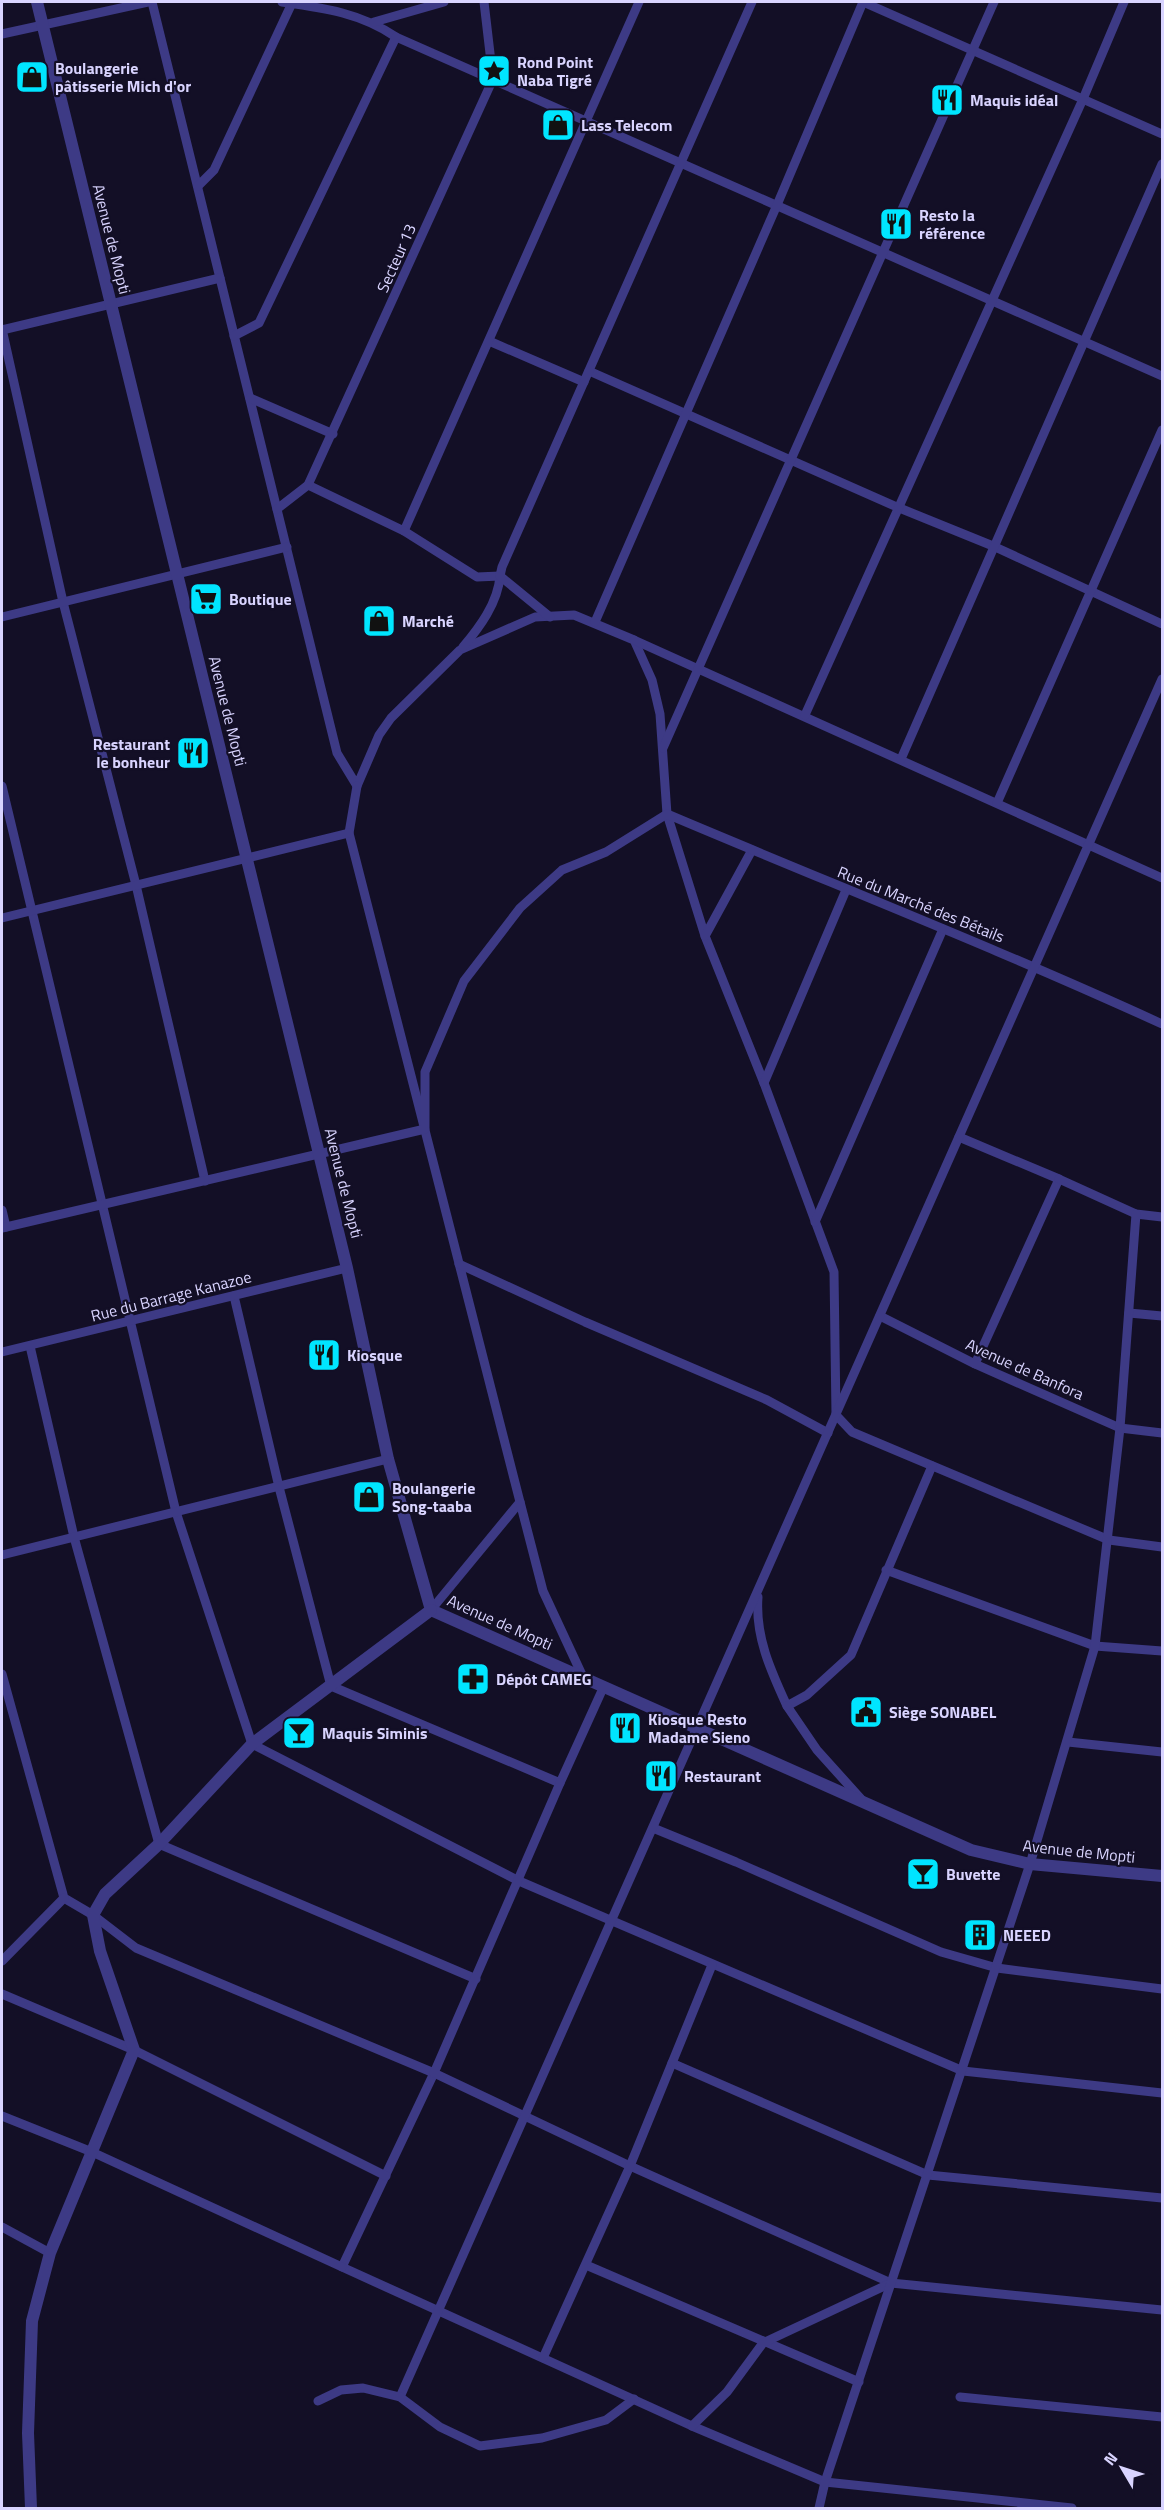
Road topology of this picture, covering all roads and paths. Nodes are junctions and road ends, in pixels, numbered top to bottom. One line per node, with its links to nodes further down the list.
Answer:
1 (37, 2): 14 (street, Avenue de Mopti)
2 (148, 2): 14 (street)
3 (152, 2): 24 (street)
4 (282, 2): 12 (street)
5 (444, 2): 13 (street)
6 (484, 2): 18 (street)
7 (639, 2): 20 (street)
8 (752, 2): 22 (street)
9 (863, 2): 17 (street); 25 (street)
10 (994, 2): 17 (street)
11 (1124, 2): 19 (street)
12 (292, 3): 13 (street); 24 (street)
13 (374, 22): 16 (street)
14 (42, 24): 15 (street); 29 (street, Avenue de Mopti)
15 (2, 34)
16 (396, 37): 18 (street); 31 (street)
17 (973, 50): 19 (street); 26 (street)
18 (493, 79): 20 (street); 40 (street, Secteur 13)
19 (1083, 99): 21 (street); 28 (street)
20 (588, 121): 22 (street); 32 (street)
21 (1162, 134)
22 (681, 162): 25 (street); 34 (street)
23 (1162, 164): 33 (street)
24 (198, 186): 27 (street)
25 (777, 205): 26 (street); 38 (street)
26 (883, 252): 28 (street); 41 (street)
27 (220, 278): 29 (street); 31 (street)
28 (990, 301): 33 (street); 43 (street)
29 (111, 304): 30 (street); 48 (street, Avenue de Mopti)
30 (2, 330): 51 (street)
31 (234, 336): 37 (street)
32 (489, 341): 36 (street); 45 (street)
33 (1082, 342): 35 (street); 46 (street)
34 (589, 371): 36 (street); 38 (street)
35 (1162, 376)
36 (584, 381): 49 (street)
37 (250, 398): 40 (street); 44 (street)
38 (685, 414): 41 (street); 54 (street)
39 (1162, 430): 50 (street)
40 (333, 434): 42 (street, Secteur 13)
41 (791, 460): 43 (street); 58 (street)
42 (308, 485): 44 (street, Secteur 13); 45 (street)
43 (897, 507): 46 (street); 60 (street)
44 (277, 509): 47 (street)
45 (404, 531): 49 (street)
46 (993, 546): 50 (street); 62 (street)
47 (287, 547): 48 (street); 64 (street)
48 (177, 574): 51 (street); 70 (street, Avenue de Mopti)
49 (500, 576): 53 (street); 57 (street)
50 (1091, 591): 55 (street); 65 (street)
51 (63, 602): 52 (street); 72 (street)
52 (2, 617)
53 (550, 617): 54 (street); 57 (street)
54 (595, 622): 56 (street)
55 (1162, 624)
56 (634, 640): 58 (street); 61 (street)
57 (460, 650): 64 (street)
58 (699, 667): 60 (street); 61 (street)
59 (1162, 679): 68 (street)
60 (804, 715): 62 (street)
61 (663, 750): 66 (street)
62 (901, 759): 65 (street)
63 (2, 786): 74 (street)
64 (357, 786): 67 (street)
65 (997, 803): 68 (street)
66 (667, 814): 69 (street, Rue du Marché des Bétails); 77 (street); 81 (street)
67 (349, 833): 70 (street); 81 (street)
68 (1089, 845): 71 (street); 78 (street)
69 (752, 849): 73 (street, Rue du Marché des Bétails); 77 (street)
70 (247, 858): 72 (street); 83 (street, Avenue de Mopti)
71 (1162, 878)
72 (136, 885): 74 (street); 85 (street)
73 (846, 890): 76 (street, Rue du Marché des Bétails); 80 (street)
74 (33, 910): 75 (street); 86 (street)
75 (2, 918)
76 (943, 929): 78 (street, Rue du Marché des Bétails); 90 (street)
77 (705, 936): 80 (street)
78 (1036, 966): 79 (street, Rue du Marché des Bétails); 82 (street)
79 (1162, 1024)
80 (764, 1083): 90 (street)
81 (425, 1129): 83 (street); 92 (street)
82 (959, 1137): 84 (street); 96 (street)
83 (319, 1152): 85 (street); 93 (street, Avenue de Mopti)
84 (1059, 1179): 88 (street); 101 (street)
85 (205, 1181): 86 (street)
86 (101, 1204): 91 (street); 98 (street)
87 (2, 1210): 91 (street)
88 (1136, 1214): 89 (street); 95 (street)
89 (1162, 1217)
90 (815, 1222): 102 (street)
91 (4, 1227)
92 (459, 1264): 104 (street); 109 (street)
93 (347, 1268): 94 (street, Rue du Barrage Kanazoe); 106 (street, Avenue de Mopti)
94 (234, 1296): 98 (street, Rue du Barrage Kanazoe); 108 (street)
95 (1129, 1313): 97 (street); 103 (street)
96 (880, 1316): 101 (street, Avenue de Banfora); 102 (street)
97 (1162, 1316)
98 (128, 1321): 99 (street, Rue du Barrage Kanazoe); 110 (street)
99 (30, 1346): 100 (street, Rue du Barrage Kanazoe); 111 (street)
100 (2, 1352)
101 (975, 1364): 103 (street, Avenue de Banfora)
102 (836, 1415): 104 (street); 107 (street)
103 (1120, 1428): 105 (street, Avenue de Banfora); 112 (street)
104 (828, 1433): 116 (street)
105 (1162, 1433)
106 (388, 1459): 108 (street); 117 (street, Avenue de Mopti)
107 (932, 1466): 112 (street); 115 (street)
108 (279, 1487): 110 (street); 122 (street)
109 (520, 1503): 117 (street); 121 (street)
110 (176, 1512): 111 (street); 127 (street)
111 (74, 1537): 114 (street); 132 (street)
112 (1109, 1540): 113 (street); 118 (street)
113 (1162, 1547)
114 (2, 1555)
115 (886, 1570): 118 (street); 124 (street)
116 (759, 1589): 124 (street); 125 (street)
117 (431, 1610): 121 (street, Avenue de Mopti); 122 (street)
118 (1095, 1646): 119 (street); 126 (street)
119 (1162, 1651)
120 (2, 1674): 136 (street)
121 (584, 1677): 123 (street, Avenue de Mopti)
122 (331, 1686): 127 (street); 129 (street)
123 (604, 1686): 125 (street, Avenue de Mopti); 129 (street)
124 (787, 1706): 130 (street)
125 (697, 1728): 130 (street, Avenue de Mopti); 131 (street)
126 (1068, 1742): 128 (street); 133 (street)
127 (252, 1744): 132 (street); 135 (street)
128 (1162, 1752)
129 (560, 1783): 135 (street)
130 (864, 1802): 133 (street, Avenue de Mopti)
131 (653, 1828): 138 (street); 141 (street)
132 (159, 1844): 137 (street); 142 (street)
133 (1030, 1864): 134 (street, Avenue de Mopti); 141 (street)
134 (1162, 1876)
135 (519, 1881): 138 (street); 142 (street)
136 (64, 1898): 137 (street); 139 (street)
137 (93, 1915): 145 (street); 148 (street)
138 (611, 1922): 140 (street); 151 (street)
139 (2, 1961)
140 (712, 1965): 146 (street); 147 (street)
141 (997, 1968): 143 (street); 147 (street)
142 (476, 1979): 148 (street)
143 (1162, 1989)
144 (2, 1995): 145 (street)
145 (135, 2050): 152 (street); 155 (street)
146 (672, 2063): 153 (street); 154 (street)
147 (963, 2072): 149 (street); 154 (street)
148 (434, 2073): 151 (street); 155 (street)
149 (1162, 2093)
150 (2, 2116): 152 (street)
151 (524, 2117): 153 (street); 162 (street)
152 (92, 2152): 158 (street); 160 (street)
153 (630, 2166): 159 (street); 161 (street)
154 (928, 2175): 156 (street); 161 (street)
155 (386, 2176): 160 (street)
156 (1162, 2198)
157 (2, 2227): 158 (street)
158 (50, 2253): 174 (street)
159 (586, 2265): 164 (street); 165 (street)
160 (342, 2267): 162 (street)
161 (891, 2283): 163 (street); 164 (street); 166 (street)
162 (439, 2310): 165 (street); 167 (street)
163 (1162, 2310)
164 (762, 2343): 166 (street); 172 (street)
165 (543, 2358): 169 (street)
166 (859, 2382): 173 (street)
167 (400, 2397): 169 (street); 170 (street)
168 (960, 2397): 171 (street)
169 (634, 2399): 172 (street)
170 (318, 2401)
171 (1162, 2417)
172 (692, 2426): 173 (street)
173 (825, 2482): 175 (street); 176 (street)
174 (31, 2508)
175 (819, 2508)
176 (1072, 2508)

